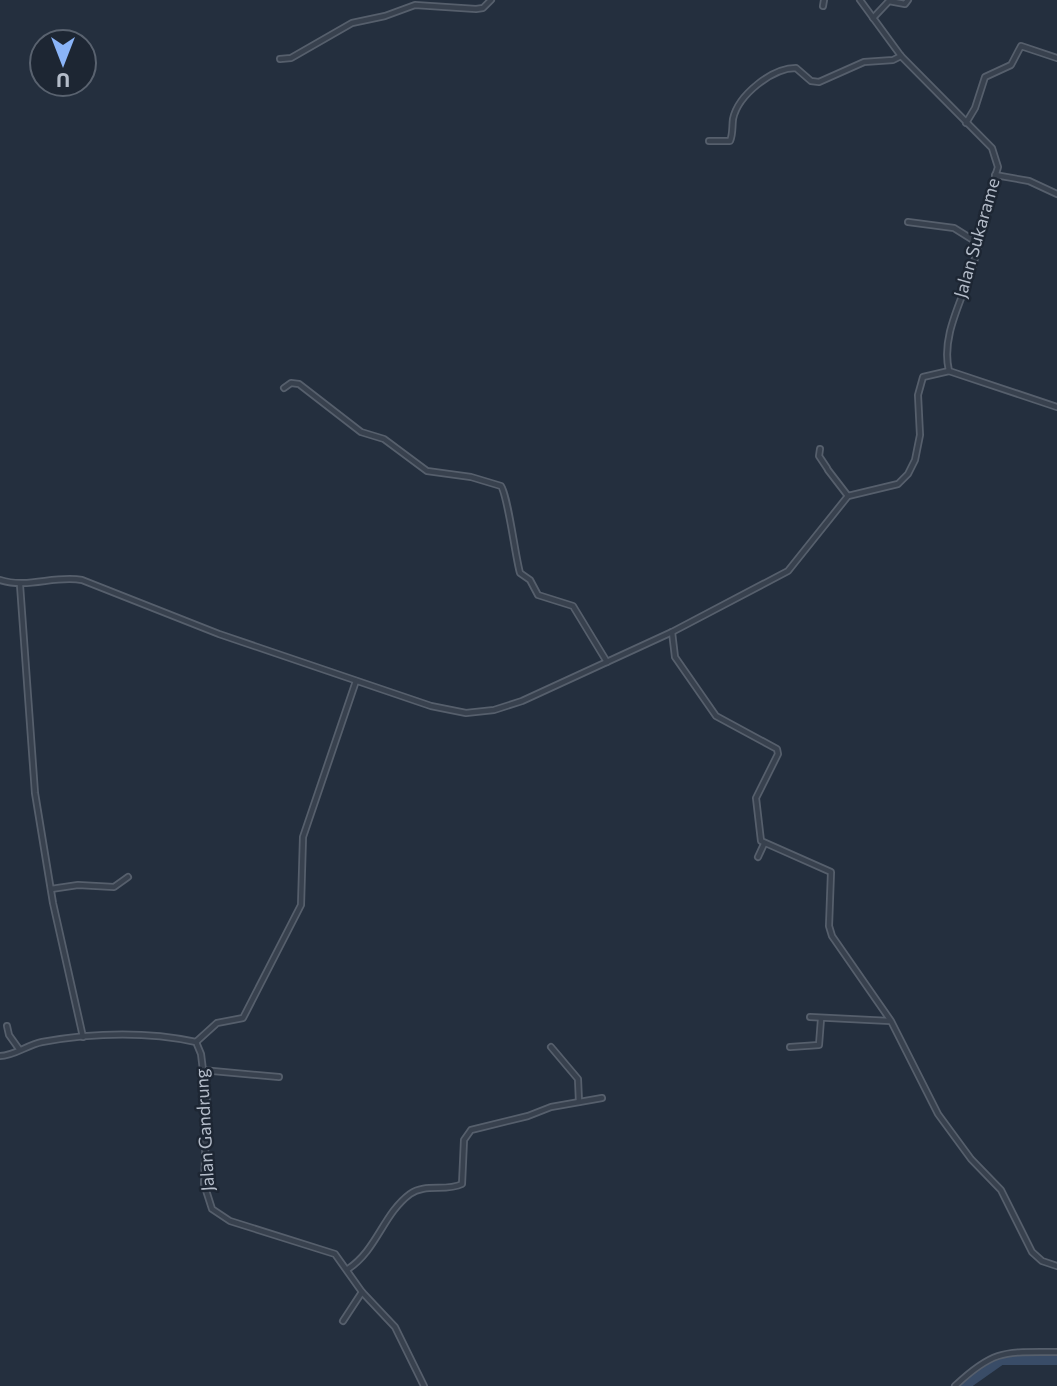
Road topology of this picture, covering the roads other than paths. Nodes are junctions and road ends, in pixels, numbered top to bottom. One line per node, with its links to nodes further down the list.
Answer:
1 (491, 0): 4 (street)
2 (860, 0): 5 (street, Jalan Sukarame)
3 (908, 0): 5 (street)
4 (448, 2): 8 (street)
5 (873, 18): 6 (street, Jalan Sukarame)
6 (901, 56): 9 (street, Jalan Sukarame); 10 (street)
7 (1057, 58): 9 (street)
8 (280, 59)
9 (966, 123): 11 (street, Jalan Sukarame)
10 (709, 141)
11 (995, 175): 12 (street); 14 (street, Jalan Sukarame)
12 (1057, 194)
13 (908, 222): 14 (street)
14 (978, 243): 15 (street, Jalan Sukarame)
15 (949, 371): 17 (street); 19 (street)
16 (284, 388): 23 (street)
17 (1057, 407)
18 (820, 449): 19 (street)
19 (848, 496): 22 (street)
20 (0, 580): 21 (street)
21 (20, 585): 24 (street); 28 (street)
22 (672, 632): 23 (street); 25 (street)
23 (607, 663): 24 (street)
24 (356, 681): 34 (street)
25 (764, 844): 26 (street); 31 (street)
26 (758, 857)
27 (128, 877): 28 (street)
28 (51, 889): 33 (street)
29 (810, 1017): 30 (street)
30 (821, 1019): 31 (street); 36 (street)
31 (891, 1021): 43 (street)
32 (7, 1026): 37 (street)
33 (83, 1037): 34 (street); 37 (street)
34 (195, 1042): 39 (street, Jalan Gandrung)
35 (551, 1047): 42 (street)
36 (790, 1047)
37 (19, 1049): 38 (street)
38 (0, 1056)
39 (202, 1070): 40 (street); 44 (street, Jalan Gandrung)
40 (279, 1077)
41 (602, 1098): 42 (street)
42 (579, 1102): 44 (street)
43 (1057, 1266)
44 (348, 1269): 45 (street, Jalan Gandrung)
45 (362, 1292): 46 (street); 48 (street, Jalan Gandrung)
46 (343, 1321)
47 (1057, 1352): 49 (street)
48 (424, 1386)
49 (955, 1386)

